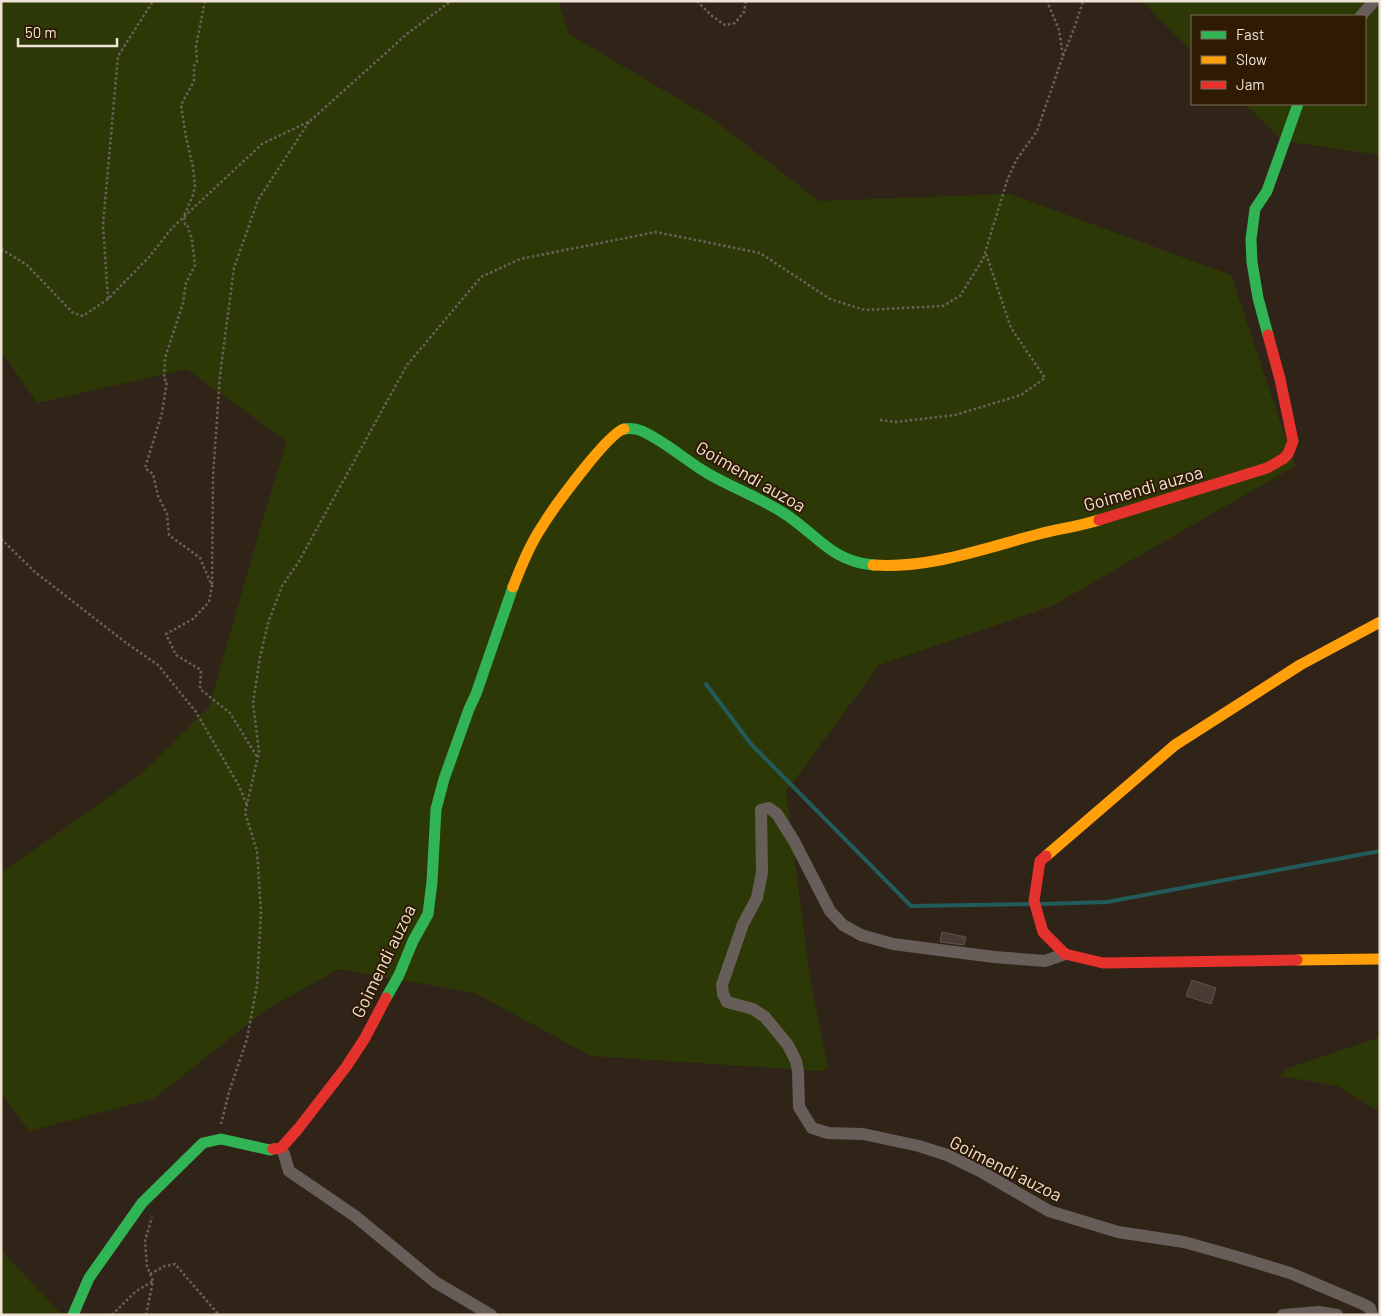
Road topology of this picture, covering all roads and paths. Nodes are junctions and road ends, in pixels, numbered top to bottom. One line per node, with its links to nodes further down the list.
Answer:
1 (153, 1): 16 (path)
2 (205, 1): 13 (path)
3 (451, 1): 12 (path)
4 (697, 1): 5 (path)
5 (746, 1)
6 (1047, 1): 10 (path)
7 (1083, 1): 10 (path)
8 (1374, 1): 9 (street)
9 (1362, 15)
10 (1063, 56): 15 (path)
11 (1298, 105): 26 (street, Goimendi auzoa)
12 (310, 121): 13 (path); 19 (path)
13 (184, 216): 16 (path); 19 (path)
14 (1, 249): 16 (path)
15 (985, 253): 17 (path); 21 (path)
16 (108, 300)
17 (880, 420)
18 (1, 538): 22 (path)
19 (212, 586): 21 (path)
20 (1380, 622): 23 (street)
21 (258, 758): 22 (path)
22 (247, 805): 25 (path)
23 (1065, 954): 24 (street); 37 (street, Goimendi auzoa)
24 (1380, 959)
25 (217, 1139): 26 (street); 30 (street)
26 (280, 1148): 34 (street)
27 (152, 1216): 28 (path)
28 (150, 1274): 29 (path); 33 (path)
29 (152, 1281): 31 (path); 32 (path)
30 (73, 1315)
31 (112, 1315)
32 (146, 1315)
33 (219, 1315)
34 (491, 1315)
35 (1283, 1315): 36 (street)
36 (1337, 1315)
37 (1372, 1315)

